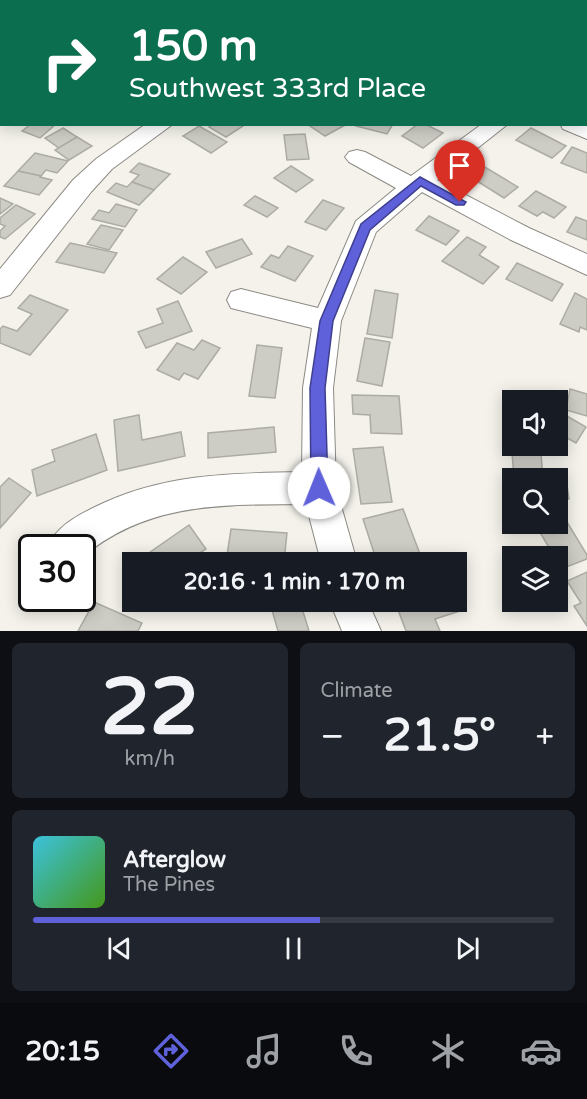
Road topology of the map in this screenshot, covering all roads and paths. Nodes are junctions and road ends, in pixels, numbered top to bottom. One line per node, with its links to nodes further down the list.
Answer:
1 (494, 126): 4 (street)
2 (149, 127): 6 (street)
3 (357, 157): 4 (street)
4 (416, 184): 5 (street); 8 (street)
5 (587, 265)
6 (5, 276)
7 (241, 300): 8 (street)
8 (327, 321): 9 (street)
9 (319, 488): 10 (street); 11 (street)
10 (83, 534)
11 (336, 552)
12 (353, 612): 13 (street)
13 (362, 631)

